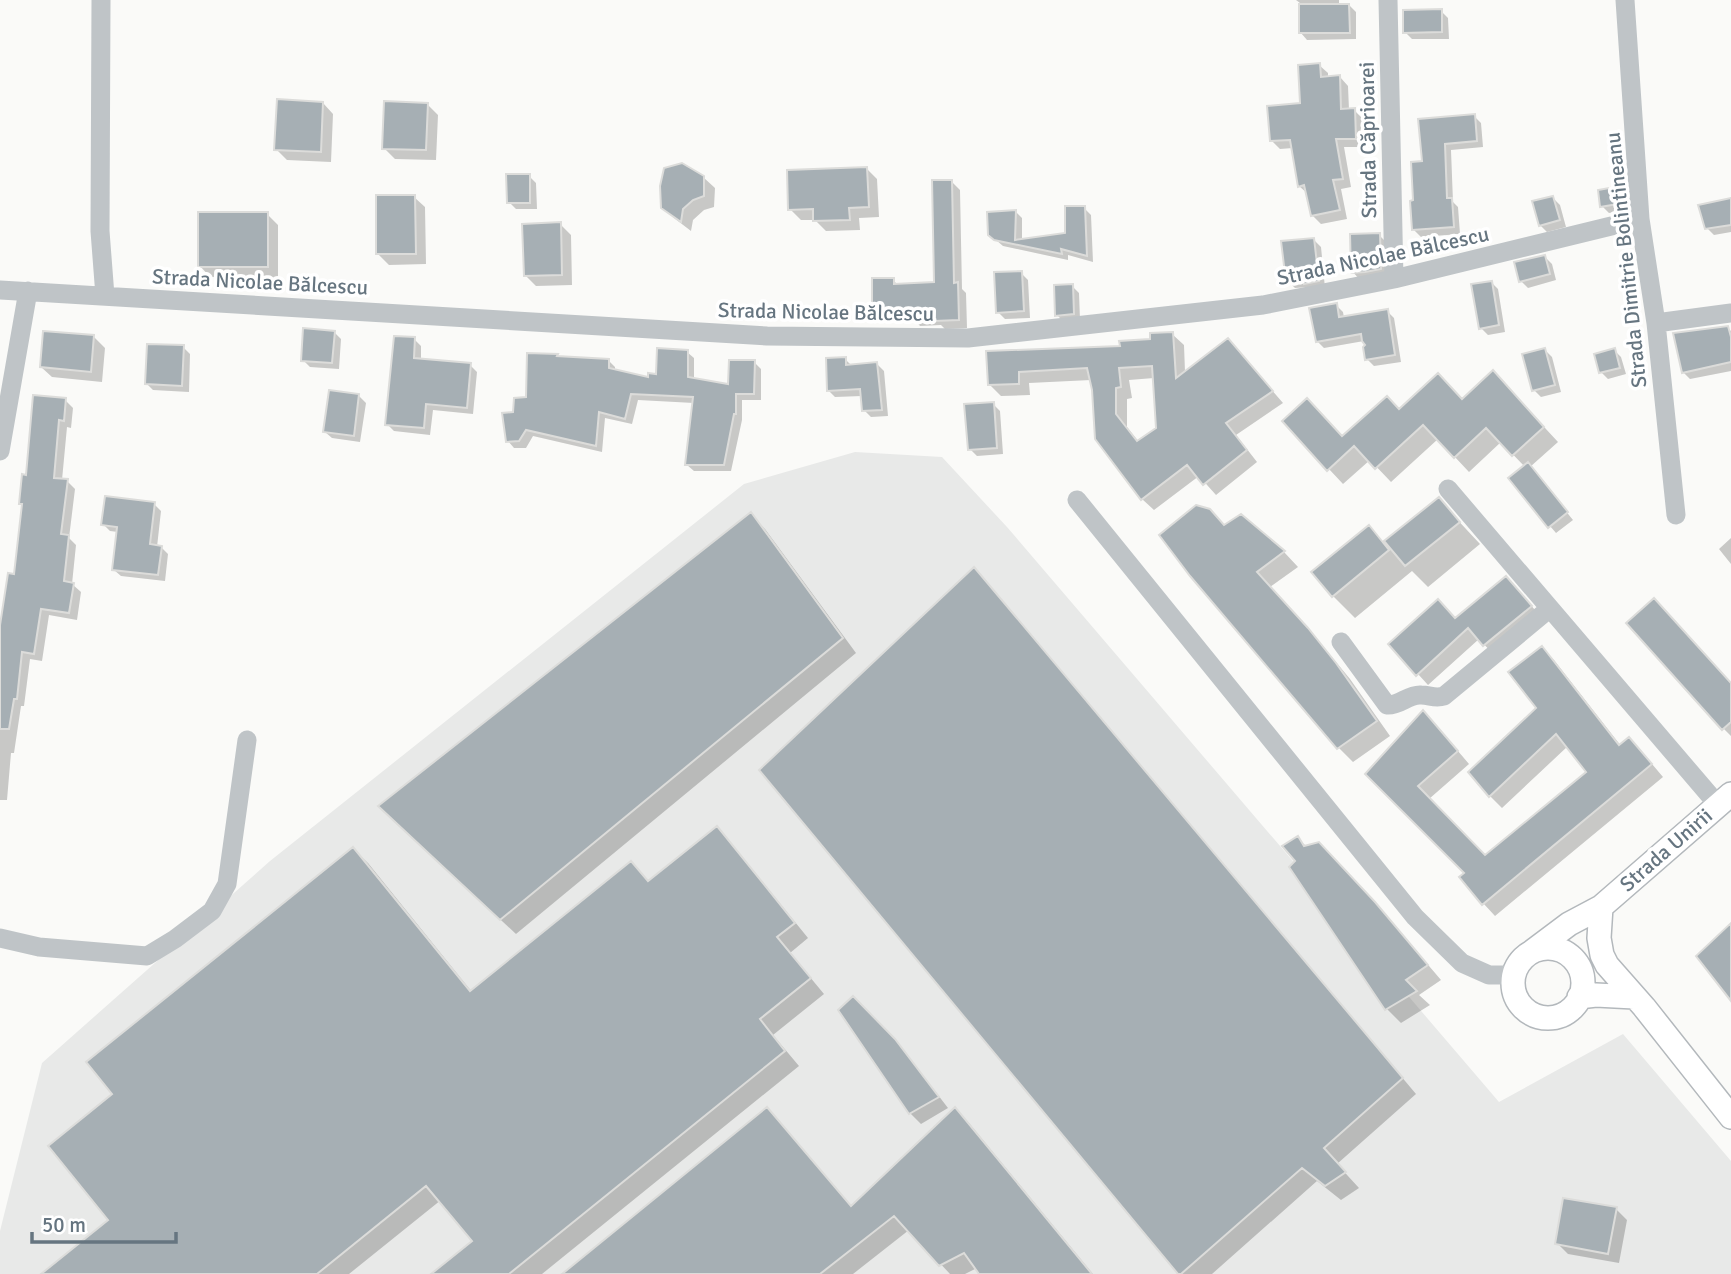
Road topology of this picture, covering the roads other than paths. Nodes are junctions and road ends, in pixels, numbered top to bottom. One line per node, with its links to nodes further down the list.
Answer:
1 (101, 0): 8 (street)
2 (1388, 0): 5 (street, Strada Căprioarei)
3 (1625, 0): 4 (street, Strada Dimitrie Bolintineanu)
4 (1640, 219): 5 (street, Strada Nicolae Bălcescu); 10 (street, Strada Dimitrie Bolintineanu)
5 (1394, 279): 8 (street, Strada Nicolae Bălcescu)
6 (0, 290): 7 (street, Strada Nicolae Bălcescu)
7 (28, 291): 8 (street, Strada Nicolae Bălcescu); 11 (street)
8 (105, 296)
9 (1731, 313): 10 (street)
10 (1656, 323): 14 (street, Strada Dimitrie Bolintineanu)
11 (0, 452)
12 (1448, 489): 15 (street)
13 (1077, 500): 22 (street)
14 (1676, 515)
15 (1549, 609): 16 (street); 18 (street)
16 (1341, 642)
17 (247, 740): 20 (street)
18 (1724, 800): 19 (main road, Strada Unirii)
19 (1601, 907): 21 (main road, Strada Unirii); 23 (main road, Strada Unirii); 24 (main road, Strada Unirii)
20 (0, 938)
21 (1534, 951): 22 (main road); 24 (main road)
22 (1514, 975): 24 (main road)
23 (1615, 976): 24 (main road); 25 (main road, Strada Unirii)
24 (1580, 980): 25 (main road)
25 (1634, 997): 26 (main road, Strada Unirii)
26 (1731, 1117)

